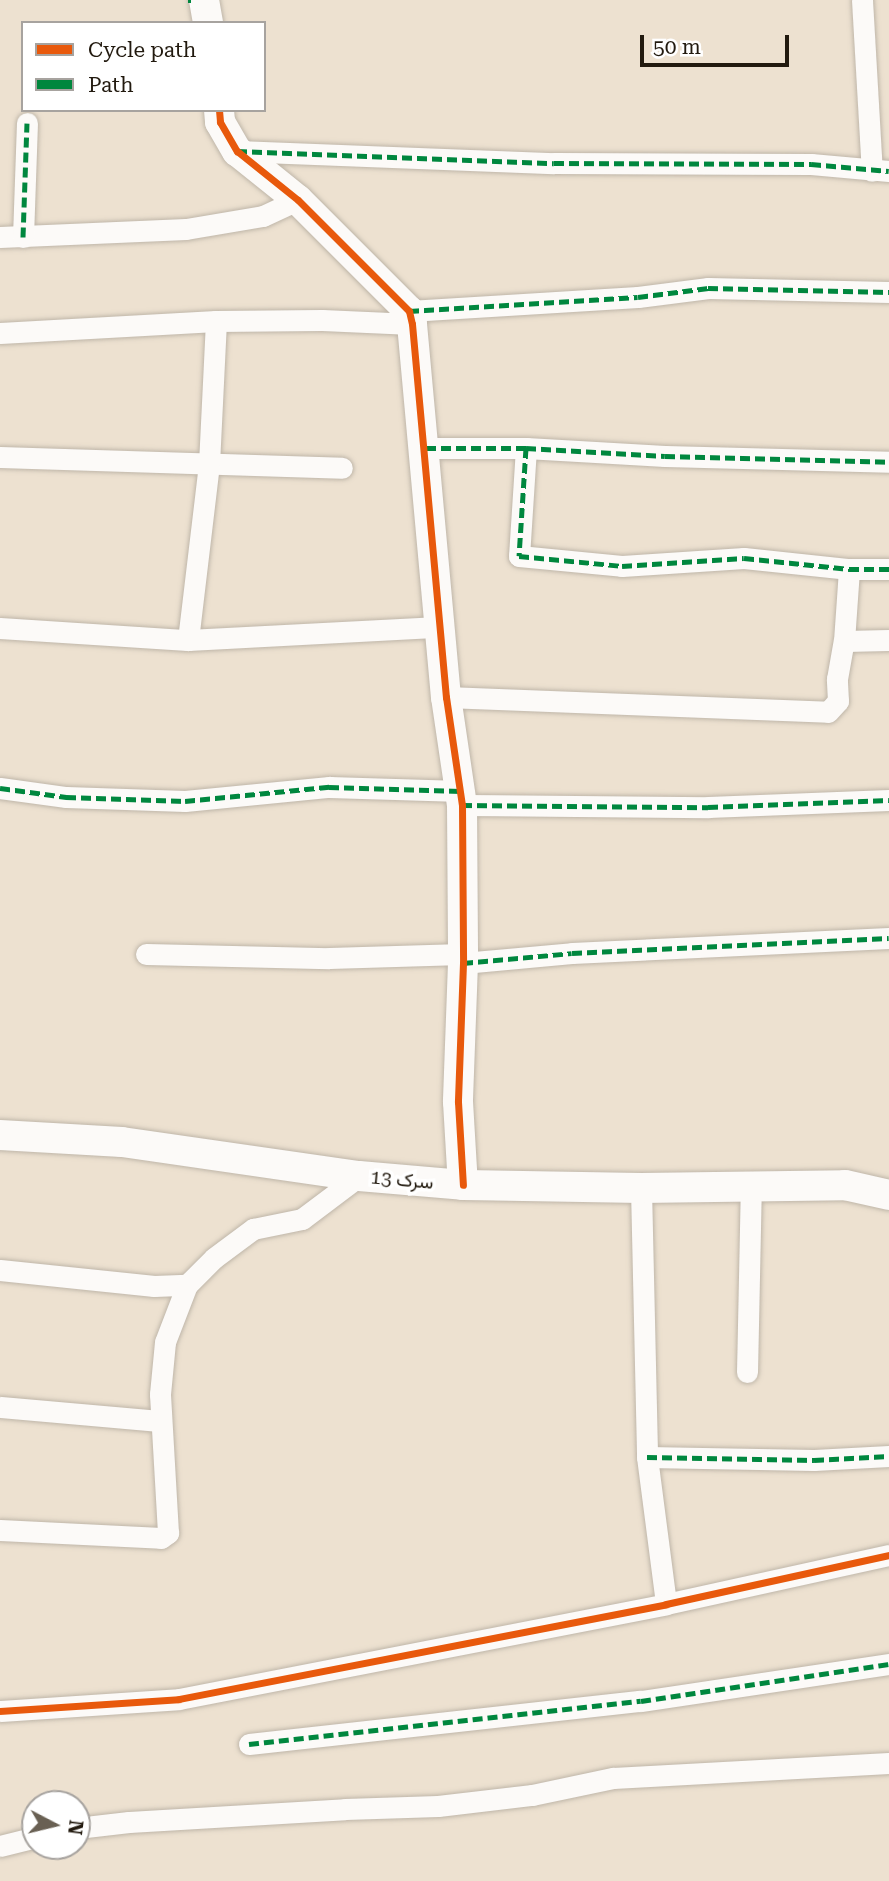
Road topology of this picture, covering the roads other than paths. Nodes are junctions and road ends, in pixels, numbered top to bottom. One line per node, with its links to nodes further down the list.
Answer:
1 (204, 0): 3 (street)
2 (862, 0): 7 (street)
3 (208, 21)
4 (219, 112): 6 (street)
5 (27, 123): 10 (street)
6 (237, 150): 7 (street); 8 (street)
7 (881, 171)
8 (298, 200): 10 (street); 12 (street)
9 (0, 237): 10 (street)
10 (23, 237)
11 (889, 292): 12 (street)
12 (410, 317): 13 (street); 15 (street)
13 (216, 321): 14 (street); 19 (street)
14 (0, 333)
15 (426, 448): 16 (street); 23 (street)
16 (526, 448): 18 (street); 21 (street)
17 (0, 457): 19 (street)
18 (889, 462)
19 (209, 464): 20 (street); 25 (street)
20 (342, 468)
21 (849, 569): 22 (street); 27 (street)
22 (889, 569)
23 (439, 627): 25 (street); 28 (street)
24 (0, 628): 25 (street)
25 (188, 640)
26 (889, 640): 27 (street)
27 (844, 641): 28 (street)
28 (446, 696): 30 (street)
29 (0, 788): 30 (street)
30 (461, 798): 31 (street); 34 (street)
31 (889, 800)
32 (889, 938): 34 (street)
33 (146, 954): 34 (street)
34 (463, 958): 38 (street)
35 (0, 1135): 36 (street, سرک 13)
36 (359, 1177): 38 (street, سرک 13); 42 (street)
37 (751, 1184): 39 (street, سرک 13); 40 (street, سرک 13); 43 (street)
38 (463, 1185): 39 (street, سرک 13)
39 (641, 1188): 47 (street)
40 (889, 1195)
41 (0, 1270): 42 (street)
42 (187, 1285): 45 (street)
43 (747, 1372)
44 (0, 1407): 45 (street)
45 (160, 1422): 48 (street)
46 (889, 1456): 47 (street)
47 (647, 1457): 50 (street)
48 (0, 1530)
49 (889, 1555): 50 (street)
50 (666, 1604): 52 (street)
51 (889, 1664): 53 (street)
52 (0, 1711)
53 (249, 1744)
54 (889, 1763): 55 (street)
55 (91, 1826)
56 (21, 1841): 57 (street)
57 (0, 1846)

